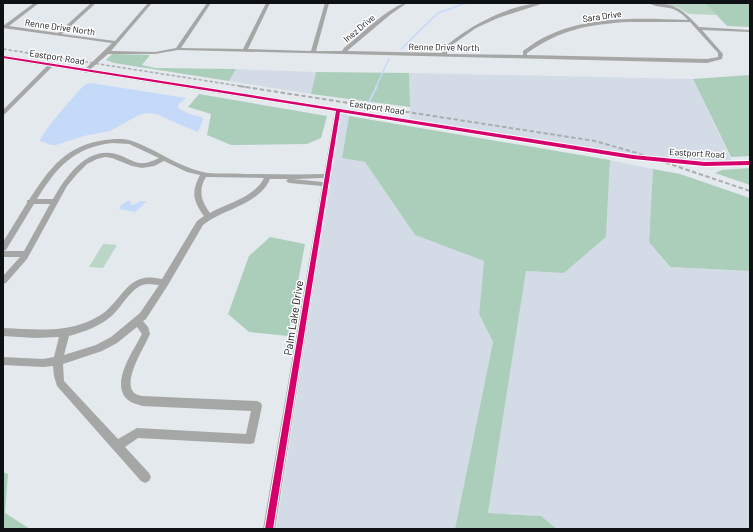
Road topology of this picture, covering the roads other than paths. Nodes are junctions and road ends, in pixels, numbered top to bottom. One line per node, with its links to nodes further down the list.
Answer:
1 (37, 3): 11 (street)
2 (94, 3): 14 (street)
3 (150, 3): 15 (street)
4 (209, 3): 17 (street)
5 (268, 3): 19 (street)
6 (327, 3): 21 (street)
7 (405, 3): 22 (street, Inez Drive)
8 (542, 3): 23 (street)
9 (650, 3): 10 (street)
10 (692, 21): 12 (street); 24 (street, Sara Drive)
11 (4, 27): 14 (street, Renne Drive North)
12 (698, 28): 13 (street); 24 (street, Renne Drive North)
13 (750, 31)
14 (58, 35): 15 (street, Renne Drive North)
15 (116, 42): 16 (street)
16 (111, 47): 18 (street, Renne Drive North); 20 (street)
17 (178, 49): 18 (street, Renne Drive North); 19 (street, Renne Drive North)
18 (167, 50): 20 (street, Renne Drive North)
19 (245, 50): 21 (street, Renne Drive North)
20 (107, 52): 27 (street)
21 (313, 52): 22 (street, Renne Drive North)
22 (344, 53): 23 (street, Renne Drive North)
23 (444, 55): 24 (street, Renne Drive North)
24 (526, 56)
25 (3, 57): 26 (street, Eastport Road)
26 (51, 65): 27 (street, Eastport Road); 29 (street)
27 (86, 70): 28 (street, Eastport Road)
28 (338, 110): 31 (street, Eastport Road); 35 (street, Palm Lake Drive)
29 (3, 113)
30 (164, 158): 32 (street); 36 (street); 37 (street)
31 (750, 162)
32 (204, 174): 33 (street); 38 (street)
33 (268, 176): 34 (street); 38 (street)
34 (277, 177): 35 (street); 35 (street)
35 (326, 180): 51 (street, Palm Lake Drive)
36 (56, 201): 37 (street); 41 (street)
37 (30, 202): 39 (street)
38 (208, 216): 43 (street)
39 (3, 248)
40 (3, 254): 41 (street)
41 (26, 254): 42 (street)
42 (3, 281)
43 (165, 282): 44 (street); 46 (street)
44 (137, 321): 48 (street); 49 (street)
45 (3, 332): 46 (street)
46 (66, 333): 48 (street)
47 (3, 361): 48 (street)
48 (58, 361): 49 (street)
49 (117, 446): 50 (street)
50 (145, 477)
51 (269, 529)

